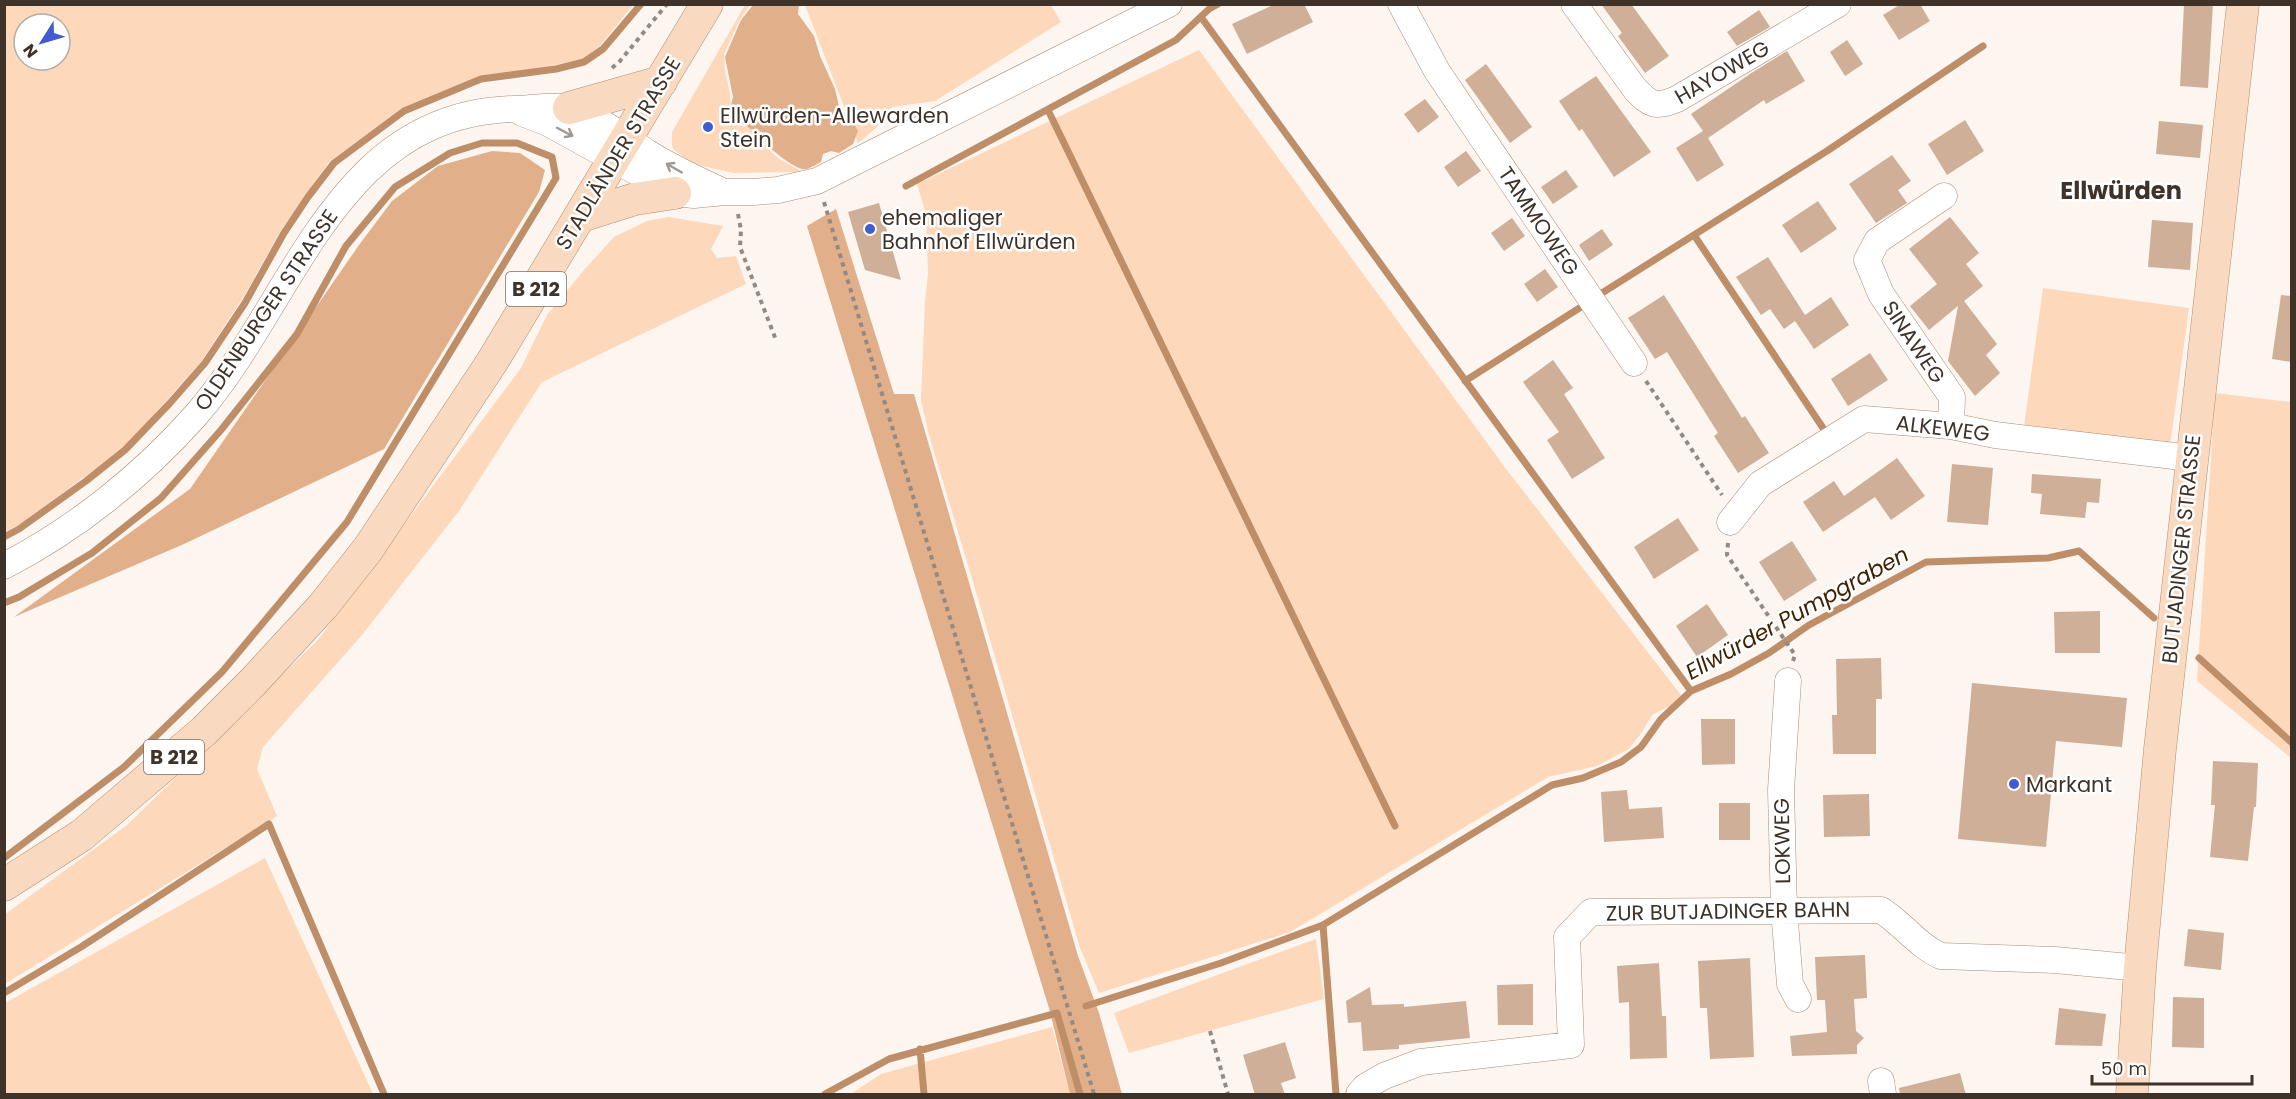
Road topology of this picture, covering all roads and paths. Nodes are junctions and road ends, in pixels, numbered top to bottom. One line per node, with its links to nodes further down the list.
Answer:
1 (707, 4): 7 (main road, STADLÄNDER STRASSE / B 212)
2 (1169, 4): 11 (street)
3 (1401, 4): 17 (street, TAMMOWEG)
4 (1574, 4): 5 (street, HAYOWEG)
5 (1838, 4)
6 (2243, 4): 20 (main road, BUTJADINGER STRASSE)
7 (661, 82): 8 (main road); 10 (main road, STADLÄNDER STRASSE / B 212)
8 (568, 108): 9 (street, OLDENBURGER STRASSE); 10 (street, OLDENBURGER STRASSE)
9 (512, 109): 10 (street, OLDENBURGER STRASSE, one-way to 10); 22 (street, OLDENBURGER STRASSE)
10 (621, 149): 11 (street, one-way to 10); 12 (street); 15 (main road, STADLÄNDER STRASSE / B 212)
11 (730, 192): 12 (street); 16 (path)
12 (675, 193): 15 (main road)
13 (1944, 196): 18 (street, SINAWEG)
14 (824, 202): 31 (path)
15 (581, 216): 26 (main road, STADLÄNDER STRASSE / B 212)
16 (776, 340)
17 (1634, 363): 19 (path)
18 (1951, 426): 20 (street, ALKEWEG); 21 (street, ALKEWEG)
19 (1681, 435)
20 (2191, 458): 28 (main road, BUTJADINGER STRASSE)
21 (1730, 522)
22 (4, 566)
23 (1780, 634): 24 (path)
24 (1788, 646)
25 (1788, 681): 27 (street, LOKWEG)
26 (4, 885)
27 (1784, 910): 28 (street, ZUR BUTJADINGER BAHN); 29 (street, LOKWEG); 33 (street, ZUR BUTJADINGER BAHN)
28 (2140, 968): 34 (main road, BUTJADINGER STRASSE)
29 (1798, 999)
30 (1210, 1030): 32 (path)
31 (1094, 1095)
32 (1228, 1095)
33 (1359, 1095)
34 (2132, 1095)

